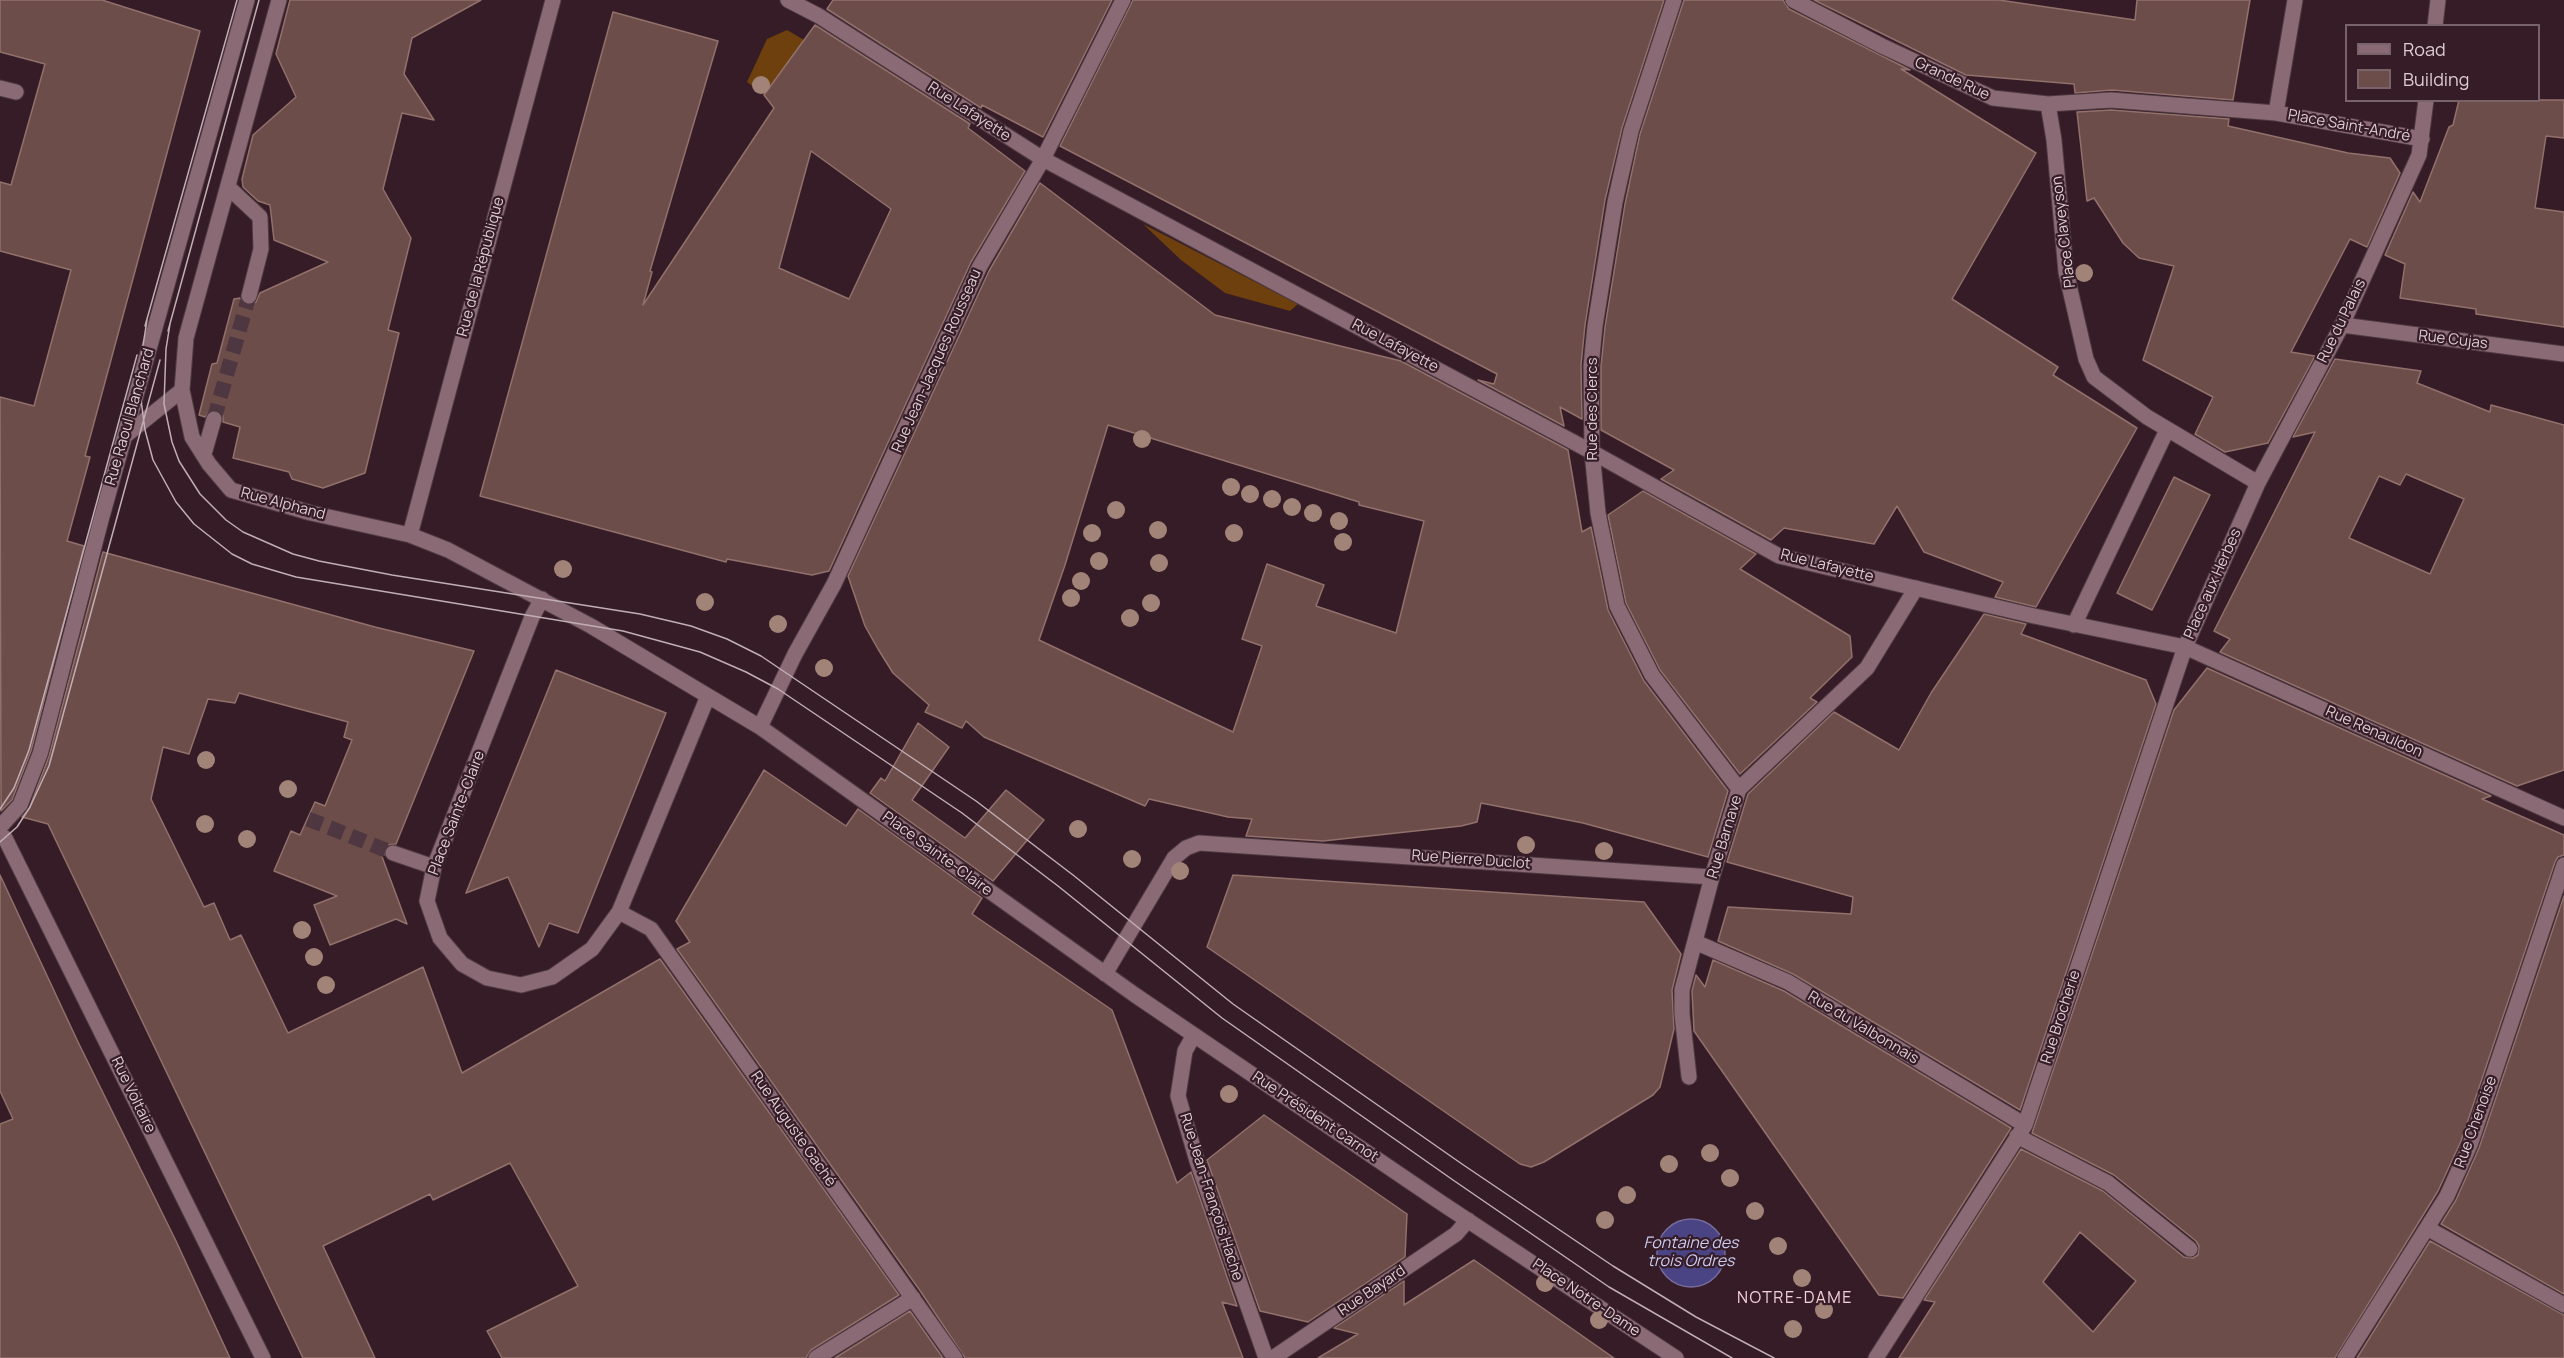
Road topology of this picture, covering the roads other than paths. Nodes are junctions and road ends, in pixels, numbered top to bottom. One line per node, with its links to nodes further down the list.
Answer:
1 (247, 0): 27 (street, Rue Raoul Blanchard)
2 (279, 0): 20 (street)
3 (553, 0): 31 (street, Rue de la République)
4 (788, 0): 19 (street, Rue Lafayette)
5 (1123, 0): 19 (street, Rue Jean-Jacques Rousseau)
6 (1674, 0): 28 (street, Rue des Clercs)
7 (1793, 0): 14 (street, Grande Rue)
8 (2295, 0): 16 (street, Place Saint-André)
9 (2438, 0): 10 (street)
10 (2435, 24)
11 (0, 88): 12 (street)
12 (16, 92)
13 (2426, 102): 17 (street, Place Saint-André)
14 (2048, 104): 15 (street, Grande Rue); 26 (street, Place Claveyson)
15 (2232, 110): 16 (street, Place Saint-André)
16 (2276, 112): 17 (street, Place Saint-André)
17 (2422, 140): 18 (street, Place Saint-André)
18 (2419, 155): 22 (street, Rue du Palais)
19 (1043, 159): 28 (street, Rue Lafayette); 38 (street, Rue Jean-Jacques Rousseau)
20 (228, 187): 21 (street); 24 (street)
21 (249, 296)
22 (2342, 326): 23 (street, Rue Cujas); 30 (street, Rue du Palais)
23 (2564, 354)
24 (182, 390): 27 (street); 29 (street, Rue Alphand)
25 (214, 419): 29 (street)
26 (2168, 430): 30 (street, Place Claveyson); 35 (street)
27 (125, 436): 41 (street, Rue Raoul Blanchard)
28 (1592, 452): 32 (street, Rue Lafayette); 39 (street, Rue des Clercs)
29 (204, 454): 31 (street, Rue Alphand)
30 (2258, 483): 36 (street, Place aux Herbes)
31 (410, 535): 33 (street, Place Sainte-Claire)
32 (1916, 588): 34 (street, Rue Lafayette); 39 (street, Rue Barnave)
33 (542, 599): 37 (street, Place Sainte-Claire); 45 (street, Place Sainte-Claire)
34 (2034, 616): 35 (street, Place aux Herbes)
35 (2074, 625): 36 (street, Place aux Herbes)
36 (2185, 647): 40 (street, Rue Renauldon); 53 (street, Rue Brocherie)
37 (708, 696): 38 (street, Place Sainte-Claire); 47 (street, Place Sainte-Claire)
38 (760, 727): 49 (street, Place Sainte-Claire)
39 (1739, 789): 46 (street, Rue Barnave)
40 (2564, 818)
41 (0, 827)
42 (0, 835): 60 (street, Rue Voltaire)
43 (393, 853): 45 (street)
44 (2564, 865): 55 (street, Rue Chenoise)
45 (434, 867): 47 (street, Place Sainte-Claire)
46 (1712, 877): 48 (street, Rue Barnave); 49 (street, Rue Pierre Duclot)
47 (619, 912): 58 (street, Rue Auguste Gaché)
48 (1695, 942): 52 (street, Rue Barnave); 53 (street, Rue du Valbonnais)
49 (1105, 974): 50 (street, Place Sainte-Claire)
50 (1135, 995): 51 (street, Rue Président Carnot)
51 (1194, 1035): 54 (street, Rue Président Carnot); 63 (street, Rue Jean-François Hache)
52 (1689, 1077)
53 (2021, 1130): 57 (street, Rue du Valbonnais); 66 (street, Rue Brocherie)
54 (1468, 1220): 56 (street, Rue Président Carnot); 64 (street, Rue Bayard)
55 (2427, 1228): 59 (street); 67 (street, Rue Chenoise)
56 (1496, 1238): 65 (street, Place Notre-Dame)
57 (2190, 1249)
58 (913, 1298): 61 (street); 62 (street, Rue Auguste Gaché)
59 (2564, 1305)
60 (263, 1358)
61 (816, 1358)
62 (955, 1358)
63 (1266, 1358)
64 (1273, 1358)
65 (1676, 1358)
66 (1876, 1358)
67 (2345, 1358)

